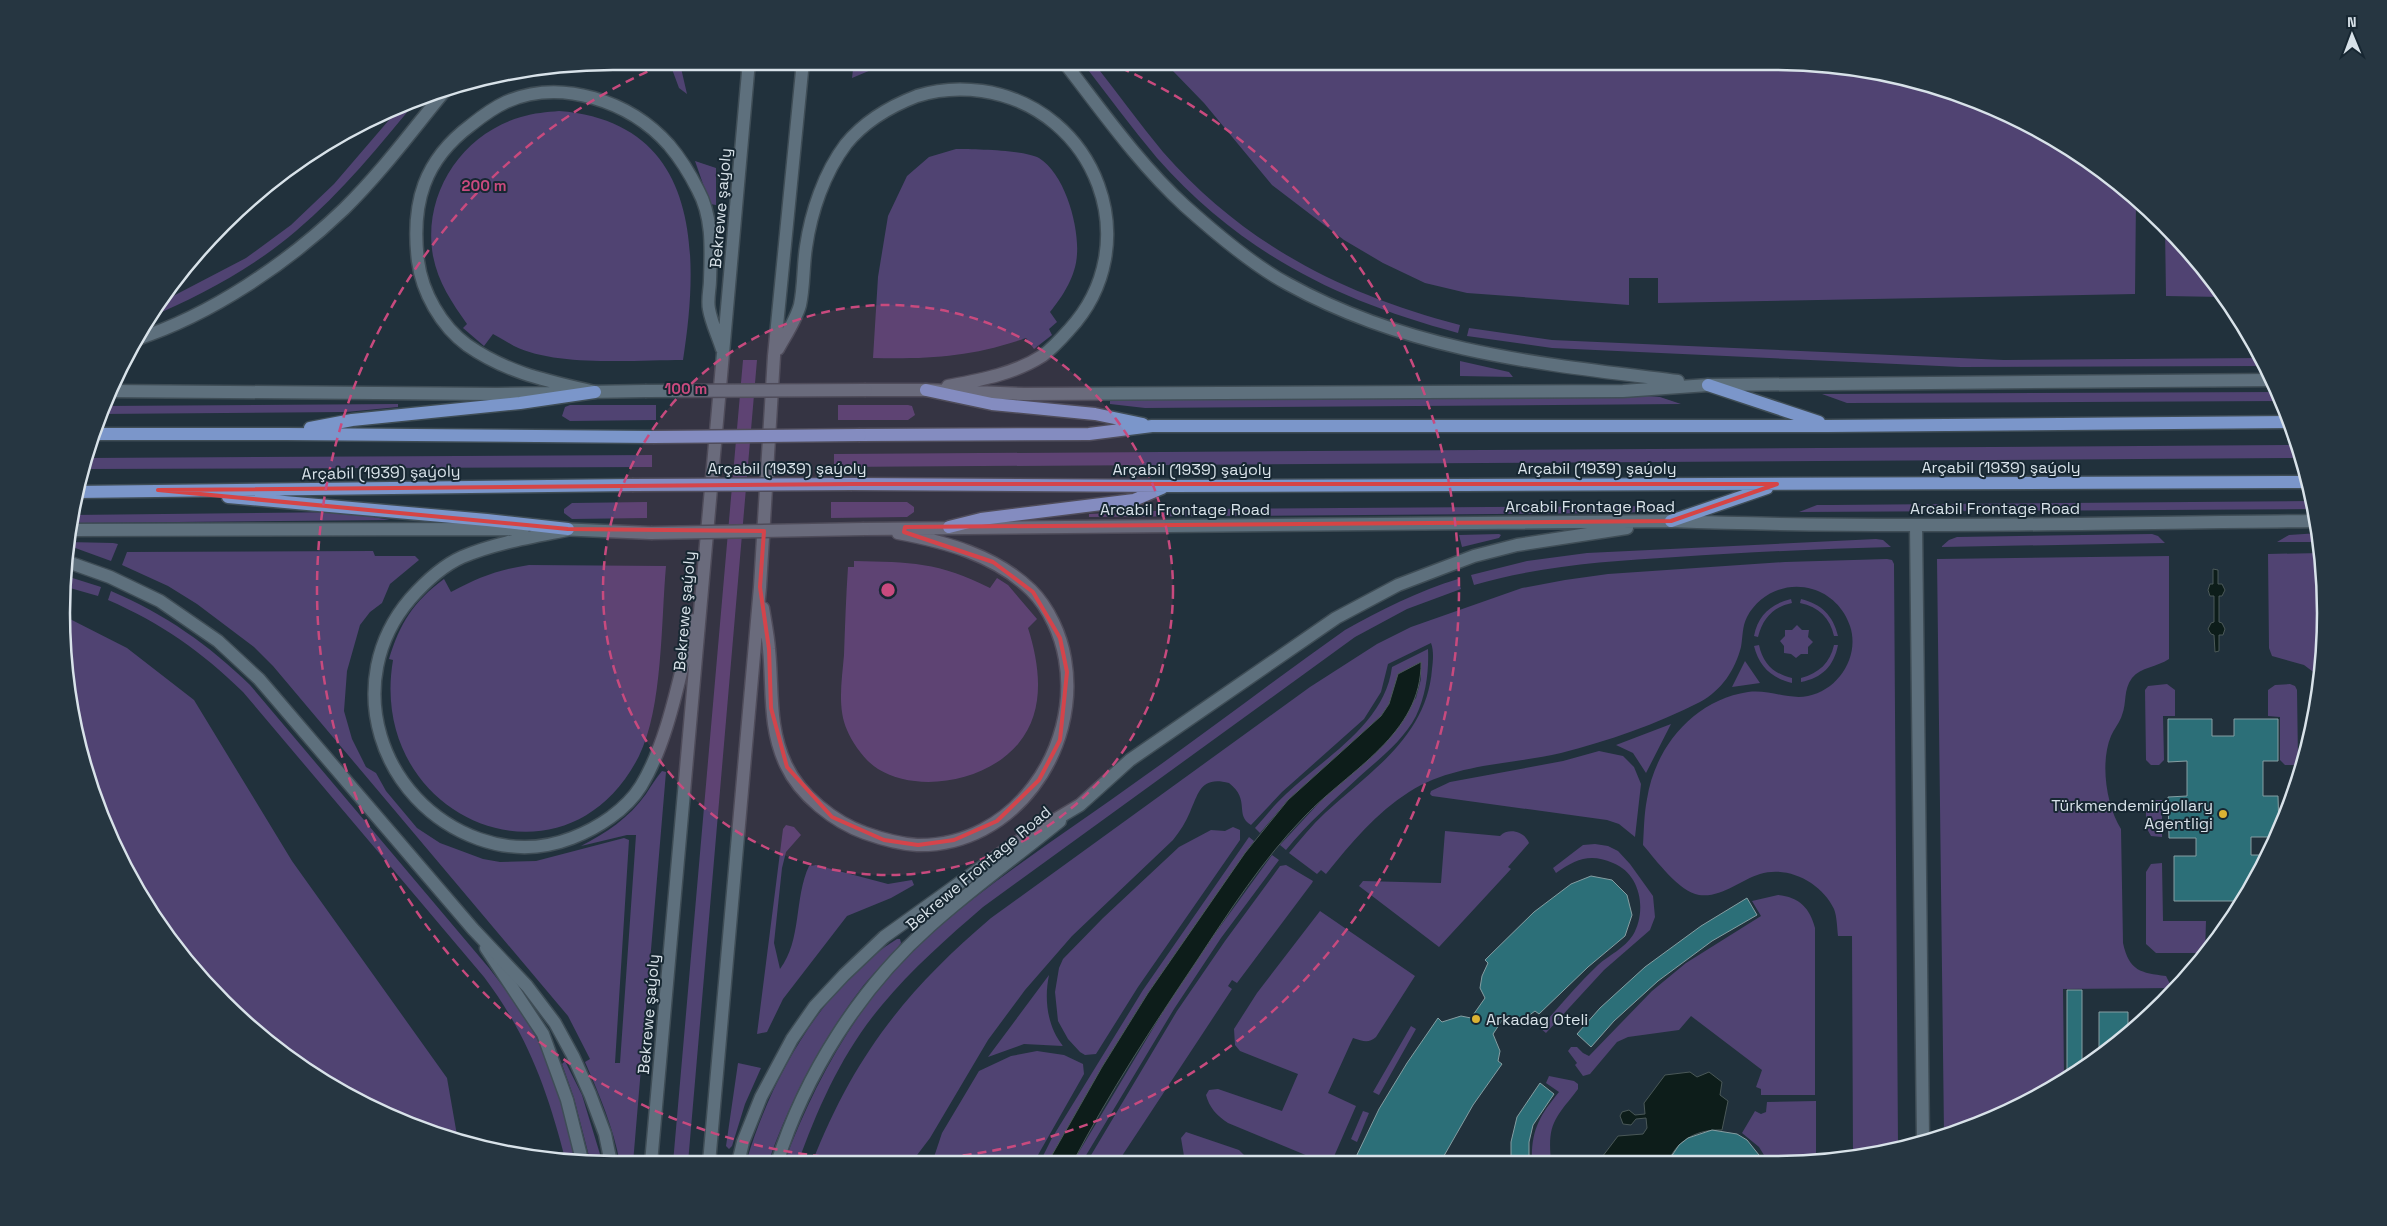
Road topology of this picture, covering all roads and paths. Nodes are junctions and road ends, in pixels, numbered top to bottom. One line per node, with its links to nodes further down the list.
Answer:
1 (748, 70): 6 (main road, Bekrewe şaýoly)
2 (801, 70): 7 (main road)
3 (1070, 70): 9 (main road)
4 (438, 99): 5 (main road)
5 (147, 335)
6 (724, 356): 12 (main road); 31 (main road, Bekrewe şaýoly)
7 (774, 356): 10 (main road); 32 (main road)
8 (2264, 380): 9 (main road)
9 (1708, 385): 10 (main road); 15 (main road)
10 (926, 390): 12 (main road, bridge); 14 (main road)
11 (117, 392): 12 (main road)
12 (595, 392): 17 (main road)
13 (2282, 422): 15 (main road, Arçabil (1939) şaýoly)
14 (1152, 426): 15 (main road, Arçabil (1939) şaýoly); 17 (main road, Arçabil (1939) şaýoly, bridge)
15 (1829, 426)
16 (100, 434): 17 (main road, Arçabil (1939) şaýoly)
17 (286, 434)
18 (2301, 482): 19 (main road, Arçabil (1939) şaýoly)
19 (1777, 484): 20 (main road, Arçabil (1939) şaýoly); 23 (main road)
20 (1169, 486): 21 (main road, Arçabil (1939) şaýoly, bridge); 26 (main road)
21 (158, 490): 22 (main road, Arçabil (1939) şaýoly); 27 (main road)
22 (84, 492)
23 (1671, 521): 25 (main road, Arcabil Frontage Road); 26 (main road, Arcabil Frontage Road); 33 (main road)
24 (2309, 521): 25 (main road, Arcabil Frontage Road)
25 (1916, 525): 35 (main road)
26 (949, 527): 28 (main road, Arcabil Frontage Road)
27 (568, 529): 28 (main road, bridge); 29 (main road); 31 (main road)
28 (869, 529): 32 (main road)
29 (77, 530)
30 (72, 564): 34 (main road)
31 (702, 586): 38 (main road, Bekrewe şaýoly)
32 (760, 587): 39 (main road)
33 (1080, 805): 40 (main road); 41 (main road, Bekrewe Frontage Road)
34 (473, 929): 36 (main road); 37 (main road)
35 (1924, 1134)
36 (581, 1155)
37 (609, 1156)
38 (652, 1156)
39 (710, 1156)
40 (740, 1156)
41 (780, 1156)

